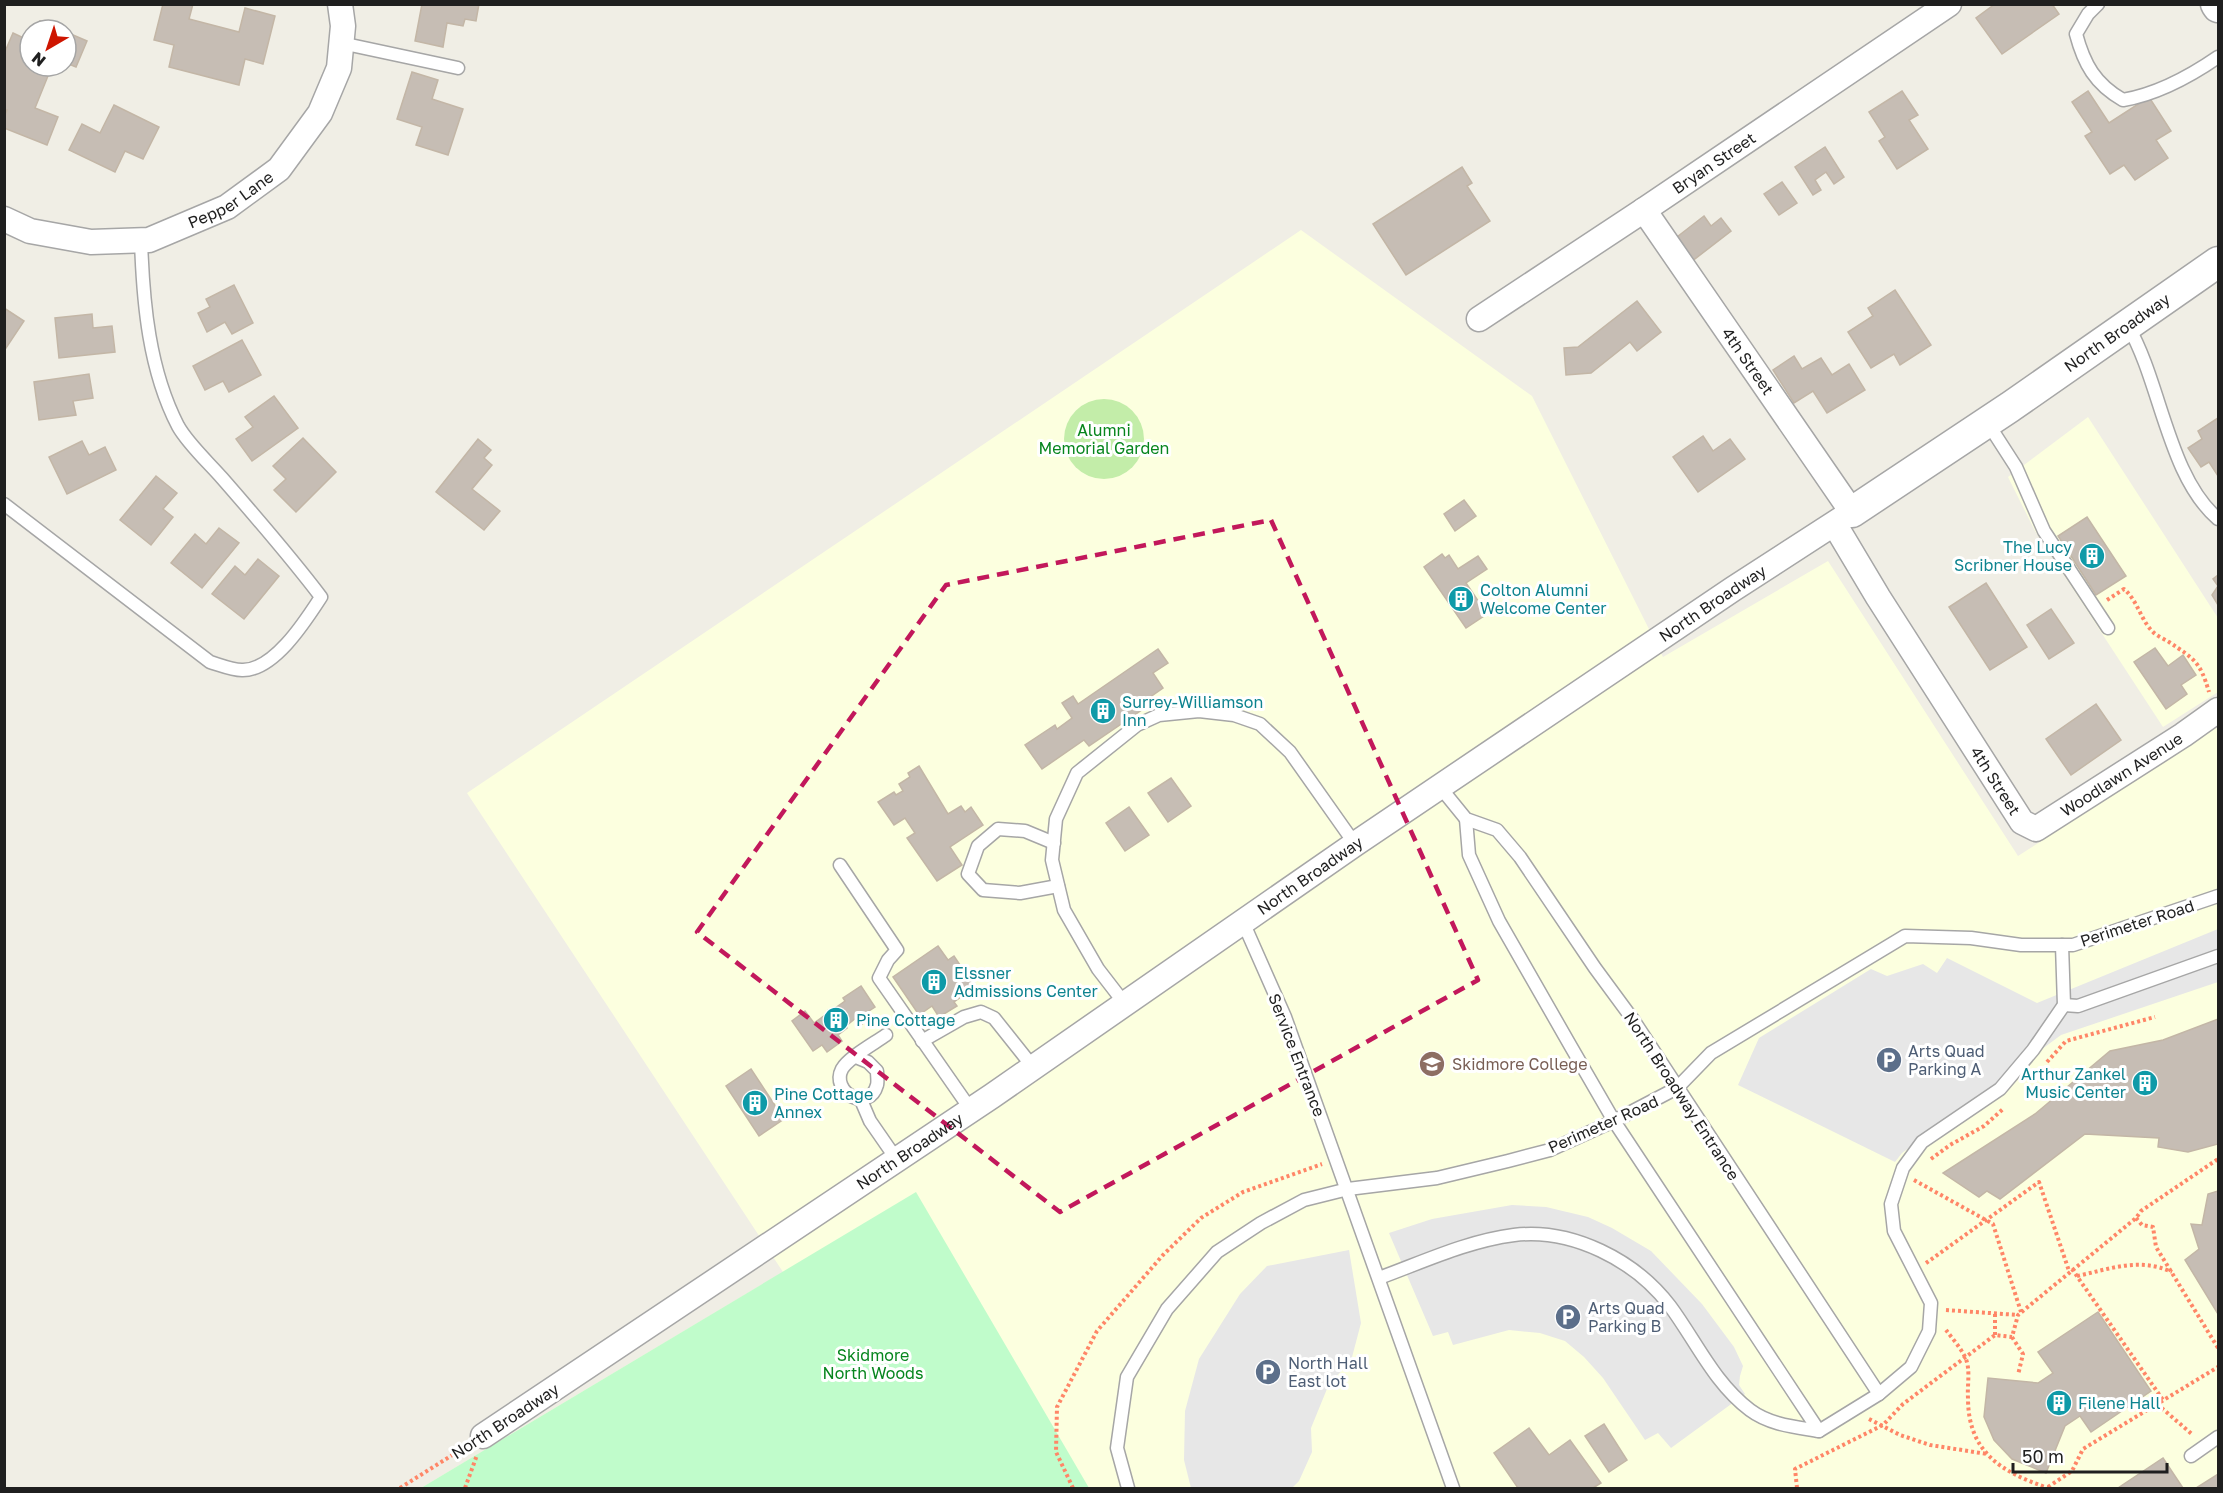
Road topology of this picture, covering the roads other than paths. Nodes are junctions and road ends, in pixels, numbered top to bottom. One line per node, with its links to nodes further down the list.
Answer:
1 (340, 4): 4 (street, Pepper Lane)
2 (1948, 4): 7 (street, Bryan Street)
3 (2098, 4): 5 (lane)
4 (341, 43): 6 (lane); 9 (street, Pepper Lane)
5 (2218, 57)
6 (458, 68)
7 (1644, 210): 11 (street, Bryan Street); 15 (street, 4th Street)
8 (4, 219): 9 (street, Pepper Lane)
9 (141, 240): 14 (lane)
10 (2218, 262): 12 (street, North Broadway)
11 (1479, 319)
12 (2127, 325): 13 (street, North Broadway); 16 (lane)
13 (1987, 422): 15 (street, North Broadway); 17 (lane)
14 (4, 504)
15 (1843, 519): 19 (street, North Broadway); 21 (street, 4th Street)
16 (2218, 519)
17 (2108, 628)
18 (2216, 711): 21 (street, Woodlawn Avenue)
19 (1440, 787): 20 (lane); 23 (street, North Broadway)
20 (1466, 819): 36 (lane, North Broadway Entrance); 39 (lane)
21 (2022, 822)
22 (1054, 843): 23 (lane); 25 (lane); 25 (lane)
23 (1355, 844): 27 (street, North Broadway)
24 (840, 865): 33 (lane)
25 (1058, 886): 30 (lane)
26 (2218, 896): 28 (lane, Perimeter Road)
27 (1243, 922): 30 (street, North Broadway); 41 (lane, Service Entrance)
28 (2062, 945): 31 (lane); 36 (lane, Perimeter Road)
29 (2218, 956): 31 (lane)
30 (1125, 1004): 35 (street, North Broadway)
31 (2064, 1005): 43 (lane)
32 (886, 1035): 34 (lane)
33 (922, 1041): 35 (lane); 38 (lane)
34 (856, 1057): 37 (lane); 37 (lane)
35 (1033, 1067): 38 (street, North Broadway)
36 (1677, 1088): 39 (lane, Perimeter Road); 43 (lane, North Broadway Entrance)
37 (861, 1100): 40 (lane)
38 (971, 1110): 40 (street, North Broadway)
39 (1614, 1121): 41 (lane, Perimeter Road); 44 (lane)
40 (897, 1160): 45 (street, North Broadway)
41 (1348, 1189): 42 (lane, Service Entrance); 48 (lane, Perimeter Road)
42 (1379, 1278): 44 (lane); 49 (lane, Service Entrance)
43 (1879, 1394): 44 (lane)
44 (1819, 1431)
45 (483, 1436)
46 (2218, 1437): 47 (lane)
47 (2191, 1456)
48 (1128, 1488)
49 (1453, 1488)

